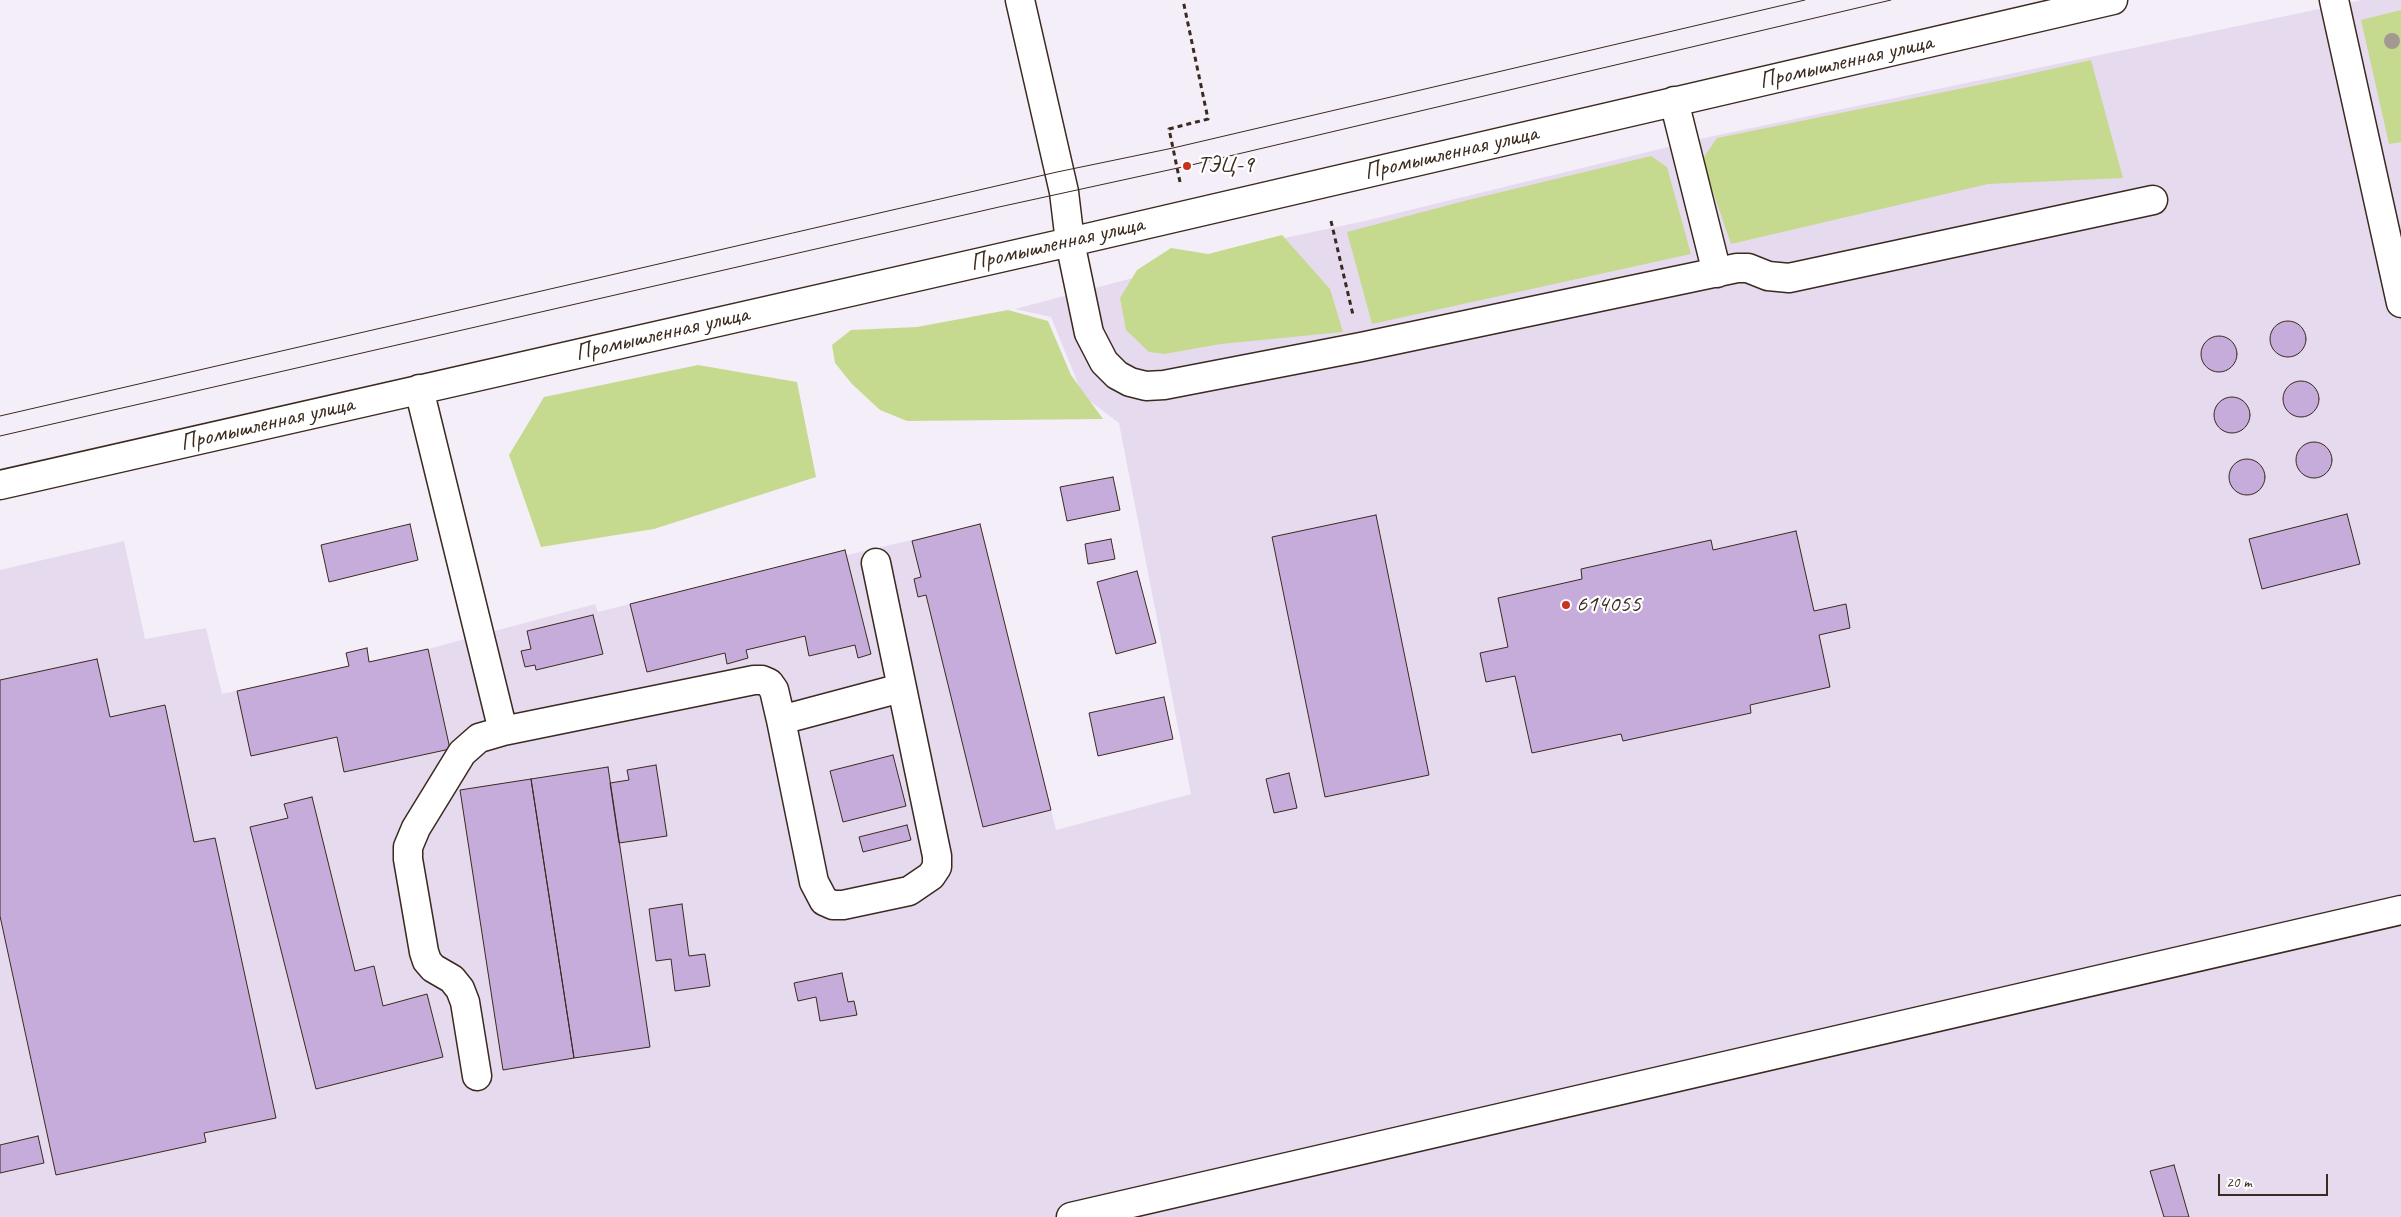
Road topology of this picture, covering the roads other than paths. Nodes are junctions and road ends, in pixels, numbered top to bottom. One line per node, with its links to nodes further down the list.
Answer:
1 (1020, 0): 6 (street)
2 (2113, 0): 4 (street, Промышленная улица)
3 (2334, 0): 8 (street)
4 (1674, 101): 6 (street, Промышленная улица); 7 (street)
5 (2153, 200): 7 (street)
6 (1070, 242): 7 (street); 9 (street, Промышленная улица)
7 (1717, 273)
8 (2401, 303)
9 (420, 389): 10 (street, Промышленная улица); 14 (street)
10 (0, 485)
11 (876, 563): 12 (street)
12 (901, 688): 13 (street); 13 (street)
13 (781, 720): 14 (street)
14 (503, 731): 16 (street)
15 (2401, 910): 17 (street)
16 (477, 1076)
17 (1071, 1217)

